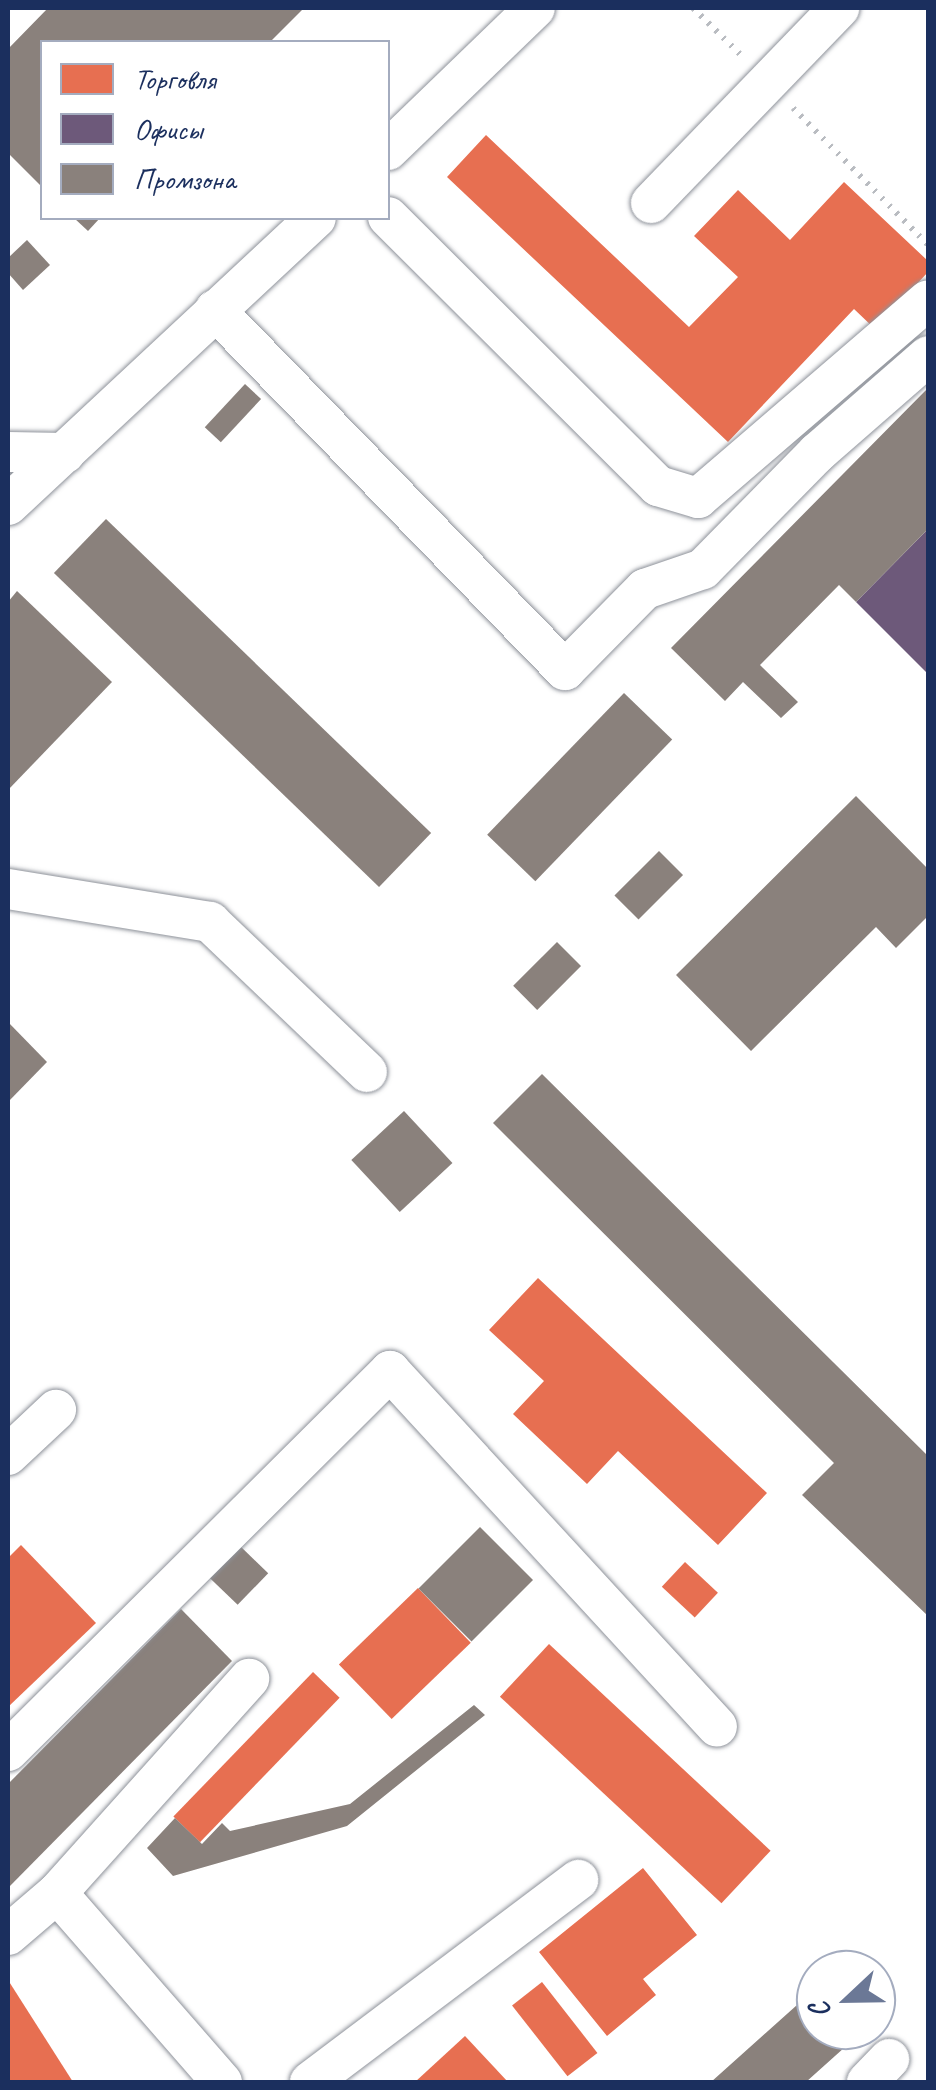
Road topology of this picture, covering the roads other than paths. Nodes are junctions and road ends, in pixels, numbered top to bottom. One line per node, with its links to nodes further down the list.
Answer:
1 (535, 8): 3 (lane)
2 (840, 8): 4 (lane)
3 (390, 148)
4 (651, 203)
5 (390, 219): 7 (lane)
6 (314, 220): 8 (lane)
7 (928, 300)
8 (215, 310): 9 (lane); 11 (lane)
9 (928, 356)
10 (8, 452): 11 (lane)
11 (65, 453): 12 (lane)
12 (8, 506)
13 (8, 889): 14 (lane)
14 (367, 1072)
15 (56, 1410): 16 (lane)
16 (8, 1455)
17 (249, 1679): 21 (lane)
18 (717, 1727): 19 (lane)
19 (8, 1750)
20 (578, 1880): 24 (lane)
21 (57, 1893): 22 (lane); 23 (lane)
22 (8, 1935)
23 (222, 2082)
24 (310, 2082)

